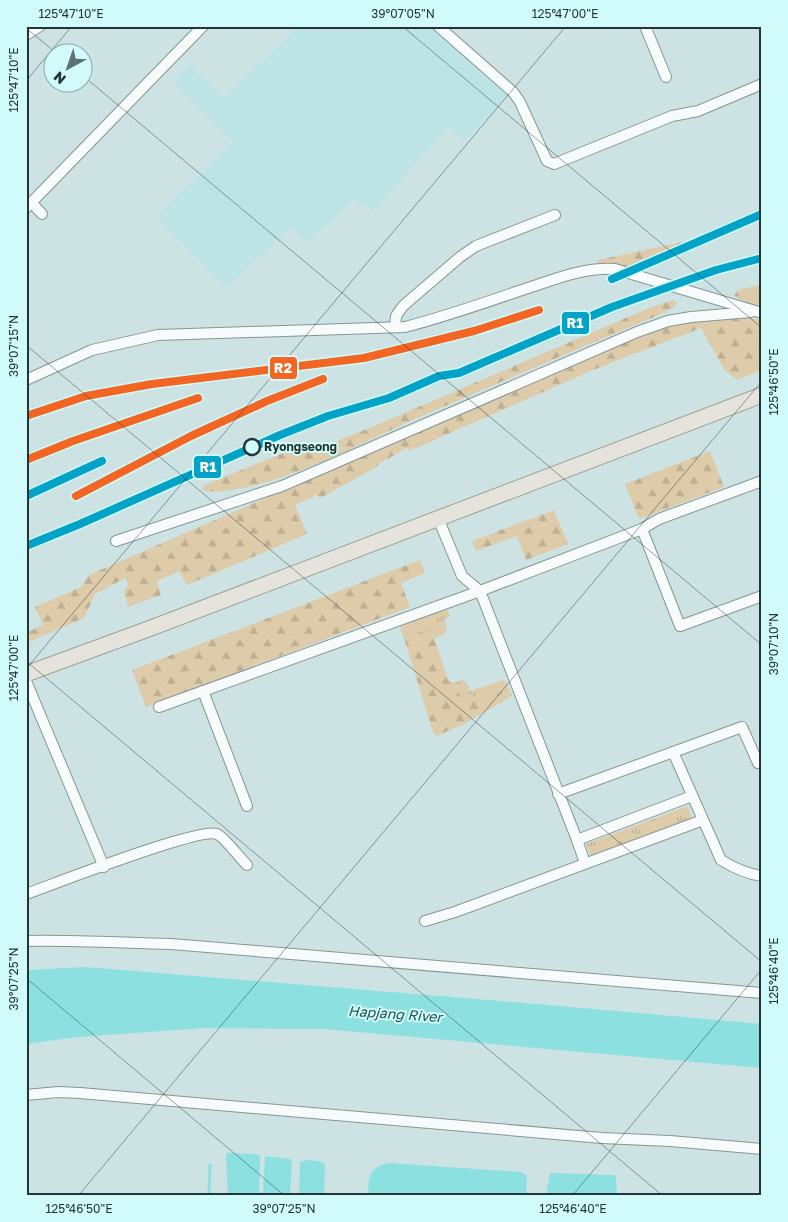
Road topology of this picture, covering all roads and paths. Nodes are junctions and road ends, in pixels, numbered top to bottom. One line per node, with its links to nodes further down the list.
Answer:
1 (40, 26): 5 (street)
2 (203, 26): 8 (street)
3 (438, 26): 7 (street)
4 (645, 26): 6 (street)
5 (26, 35)
6 (666, 77)
7 (762, 84)
8 (29, 206): 9 (street)
9 (42, 214)
10 (555, 215): 12 (street)
11 (759, 312): 12 (street); 18 (street)
12 (395, 327): 13 (street)
13 (26, 380)
14 (762, 395): 16 (main road)
15 (762, 481): 17 (street)
16 (438, 518): 19 (street); 21 (main road)
17 (642, 528): 19 (street); 20 (street)
18 (116, 541)
19 (480, 591): 23 (street); 27 (street)
20 (762, 596)
21 (26, 674)
22 (26, 682): 34 (street)
23 (203, 691): 24 (street); 29 (street)
24 (159, 707)
25 (673, 752): 26 (street); 27 (street); 28 (street)
26 (762, 762)
27 (558, 794): 31 (street)
28 (692, 796): 30 (street); 31 (street)
29 (247, 806)
30 (703, 820): 32 (street); 35 (street)
31 (577, 840): 32 (street)
32 (585, 863): 37 (street)
33 (247, 865): 34 (street)
34 (104, 866): 36 (street)
35 (762, 876)
36 (26, 894)
37 (425, 921)
38 (26, 941): 39 (street)
39 (762, 993)
40 (26, 1095): 41 (street)
41 (762, 1149)

